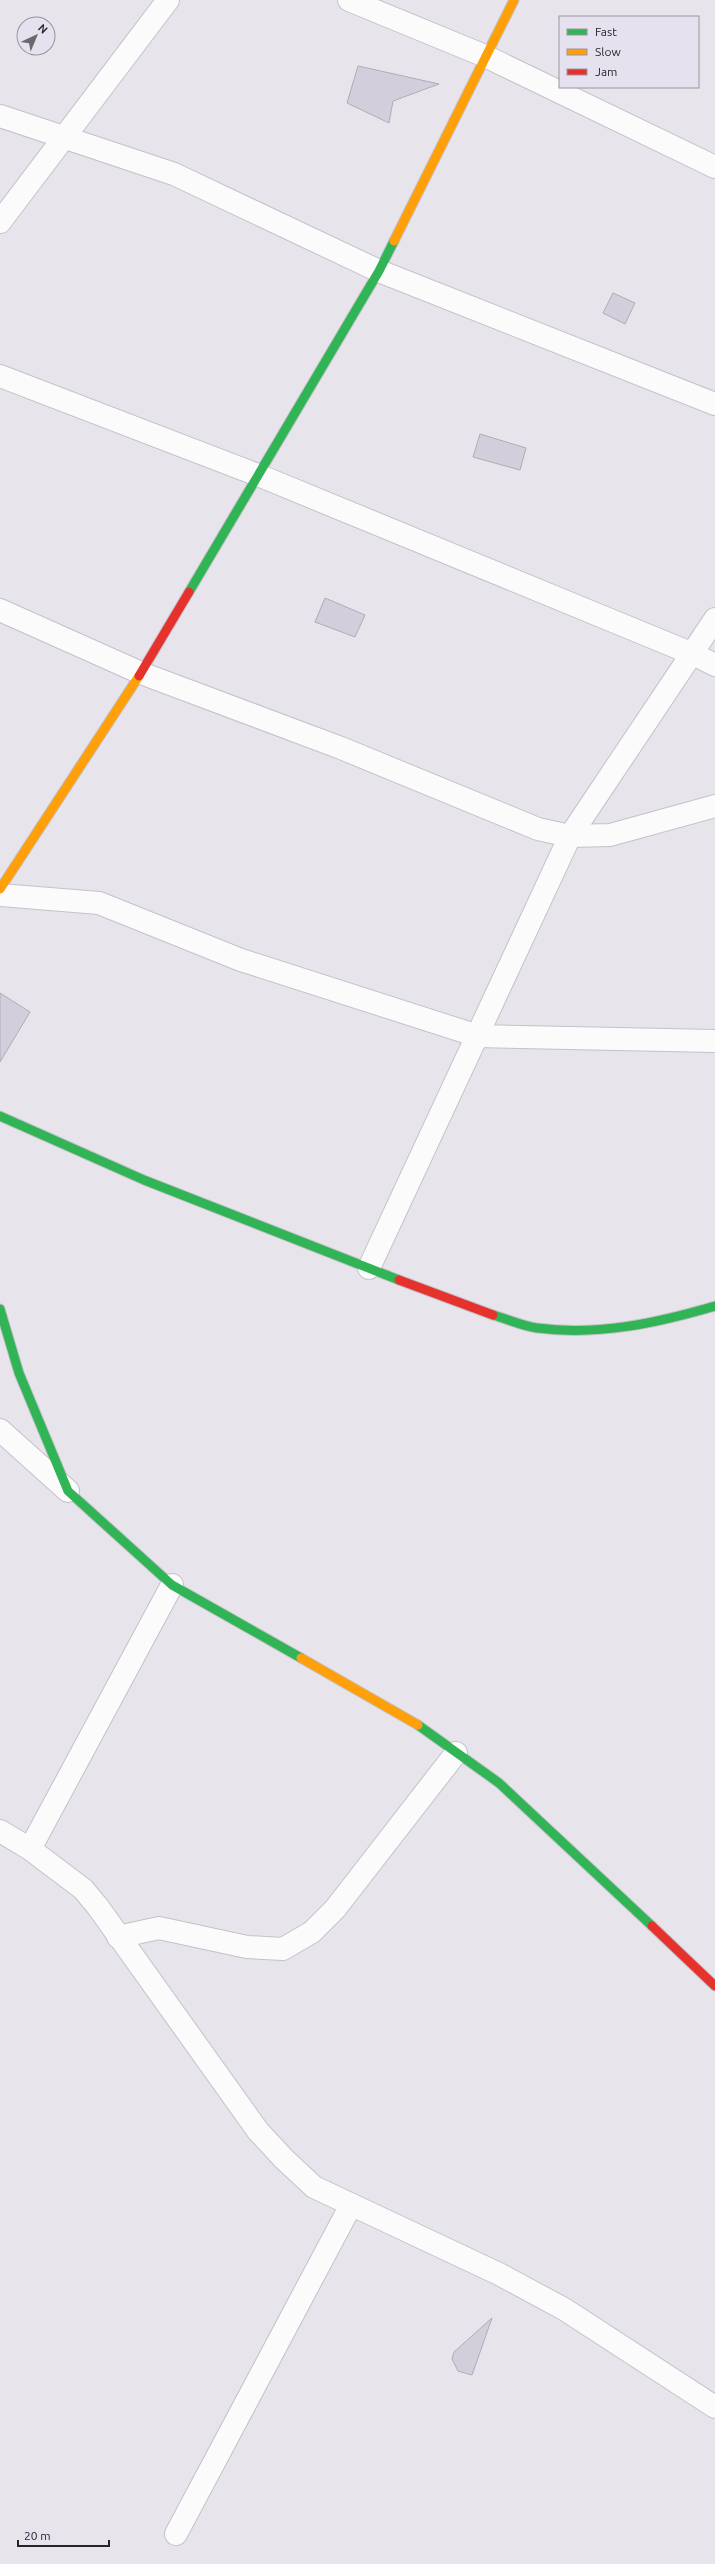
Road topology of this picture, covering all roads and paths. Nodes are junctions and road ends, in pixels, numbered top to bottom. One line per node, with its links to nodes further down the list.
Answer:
1 (168, 0): 6 (street)
2 (349, 0): 4 (street)
3 (514, 0): 4 (street)
4 (485, 56): 7 (street); 9 (street)
5 (0, 116): 6 (street)
6 (64, 137): 8 (street); 9 (street)
7 (715, 167)
8 (0, 222)
9 (379, 271): 11 (street); 12 (street)
10 (0, 376): 12 (street)
11 (715, 404)
12 (258, 475): 15 (street); 17 (street)
13 (0, 610): 17 (street)
14 (715, 619): 15 (street)
15 (693, 654): 16 (street); 19 (street)
16 (715, 665)
17 (142, 673): 19 (street); 20 (street)
18 (715, 806): 19 (street)
19 (570, 836): 22 (street)
20 (0, 889)
21 (0, 895): 22 (street)
22 (478, 1036): 23 (street); 25 (street)
23 (715, 1041)
24 (0, 1116): 25 (street)
25 (368, 1268): 26 (street)
26 (715, 1306)
27 (0, 1309): 29 (street)
28 (0, 1430): 29 (street)
29 (68, 1491): 30 (street)
30 (172, 1585): 31 (street); 33 (street)
31 (456, 1753): 34 (street); 35 (street)
32 (0, 1831): 33 (street)
33 (30, 1849): 34 (street)
34 (118, 1937): 36 (street)
35 (715, 1986)
36 (351, 2205): 37 (street); 38 (street)
37 (715, 2407)
38 (176, 2534)

